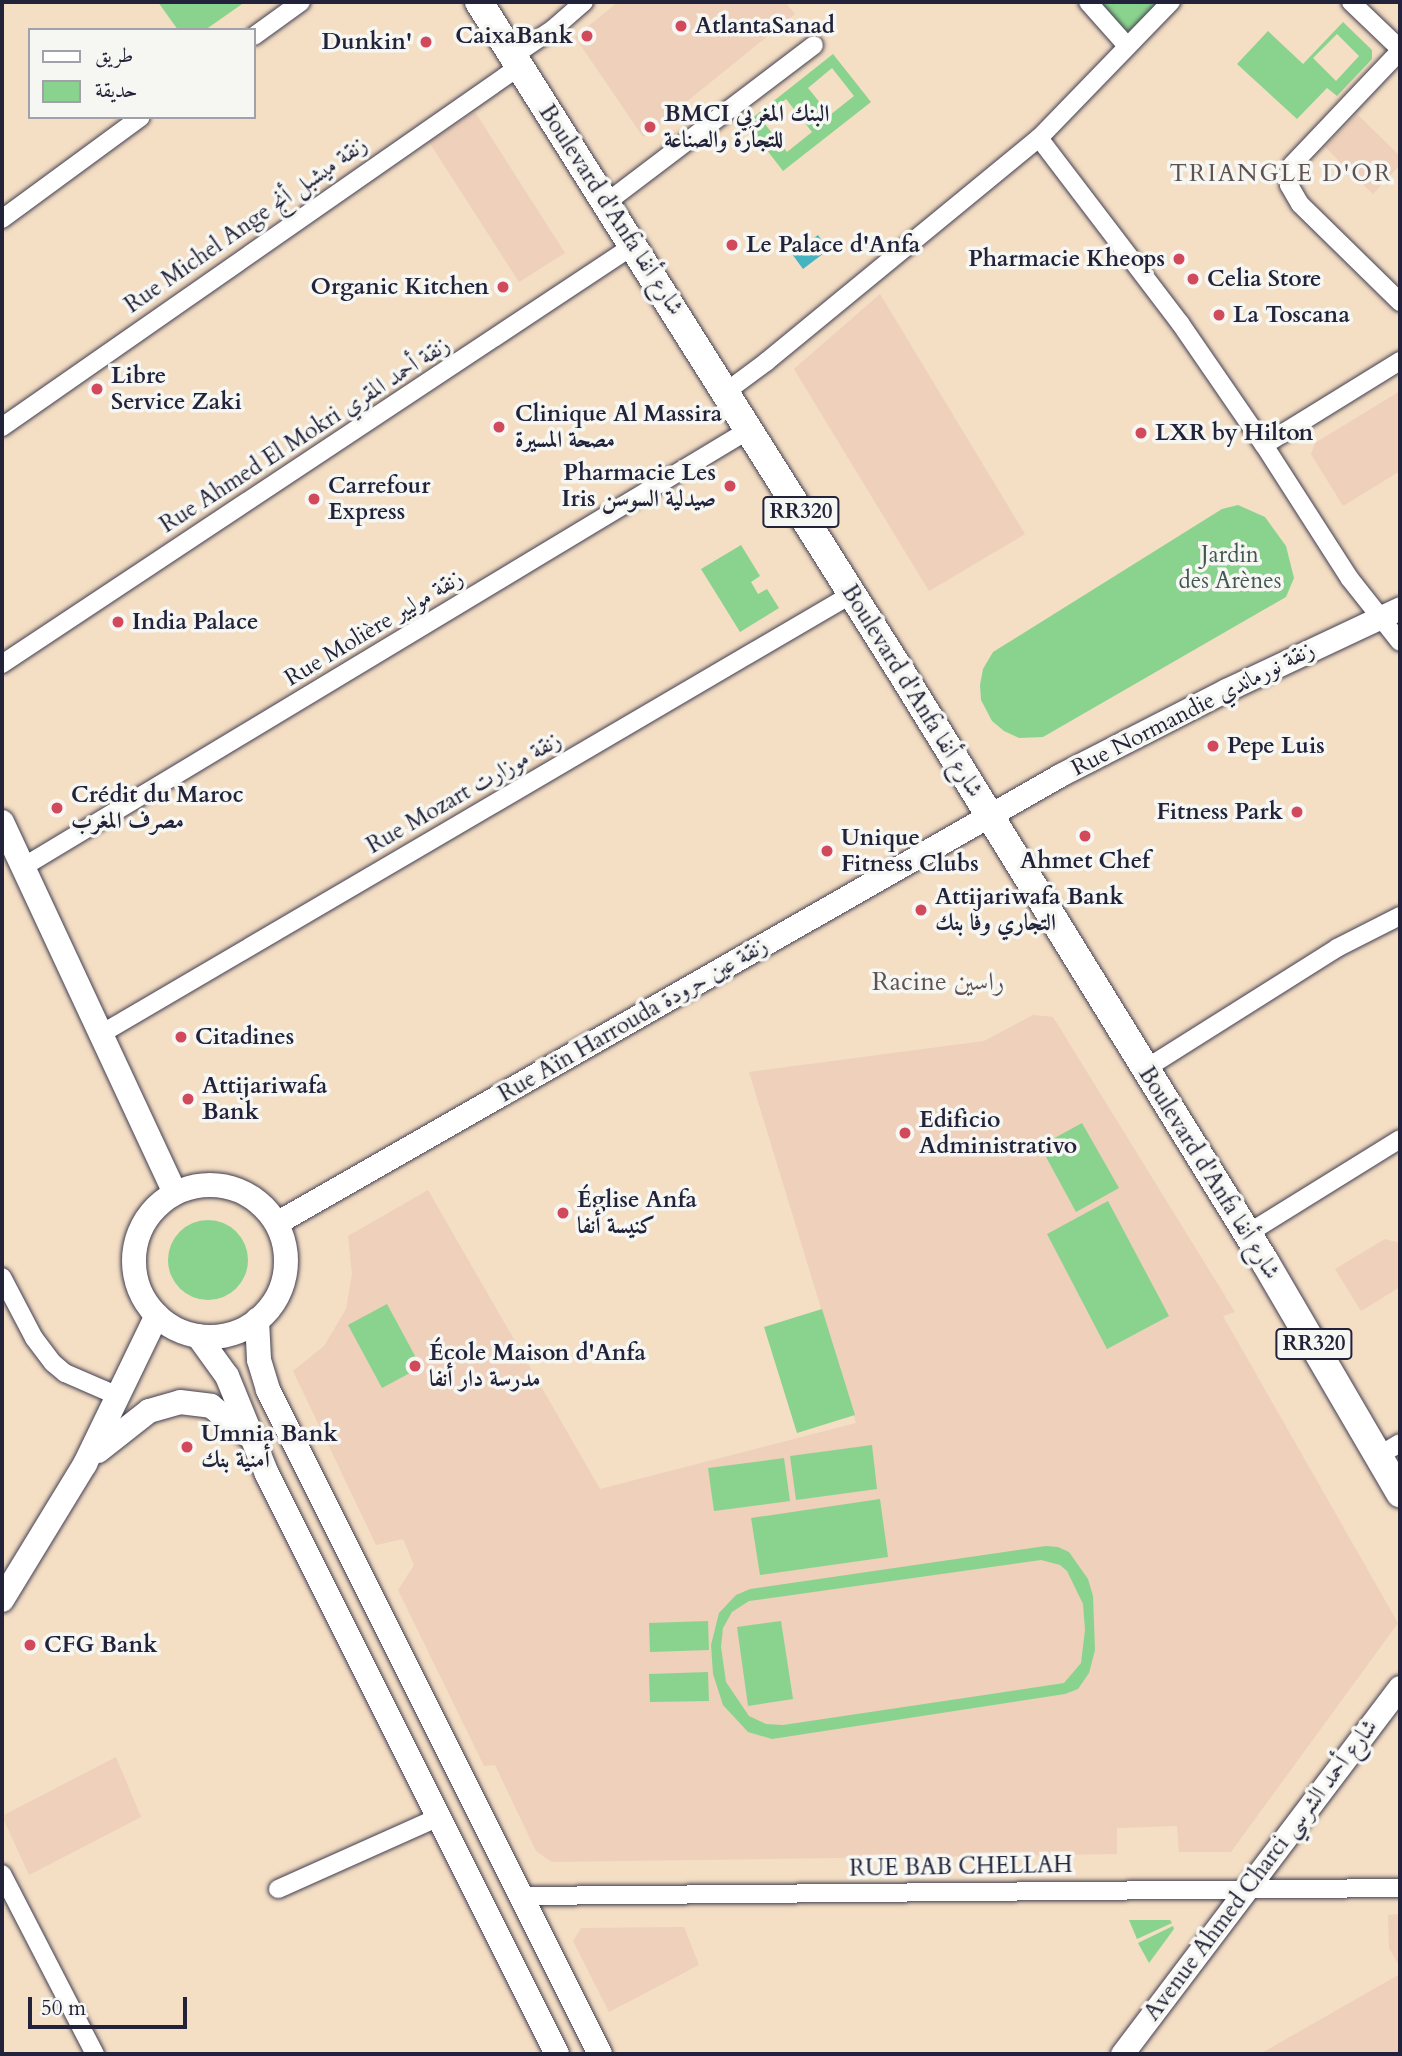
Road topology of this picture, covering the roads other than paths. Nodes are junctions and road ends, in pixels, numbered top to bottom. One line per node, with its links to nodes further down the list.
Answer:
1 (301, 2): 7 (street)
2 (479, 2): 11 (main road, Boulevard d'Anfa شارع أنفا / RR320)
3 (584, 2): 11 (street, Rue Michel Ange زنقة ميشبل أنج)
4 (1088, 2): 9 (street)
5 (1171, 2): 9 (street)
6 (1351, 2): 10 (street)
7 (256, 35)
8 (814, 45): 14 (street)
9 (1127, 46): 13 (street)
10 (1400, 50): 17 (street)
11 (517, 61): 14 (main road, Boulevard d'Anfa شارع أنفا / RR320); 20 (street, Rue Michel Ange زنقة ميشبل أنج)
12 (138, 119): 15 (street)
13 (1039, 138): 19 (street); 22 (street)
14 (606, 202): 16 (main road, Boulevard d'Anfa شارع أنفا / RR320)
15 (2, 219)
16 (634, 245): 19 (main road, Boulevard d'Anfa شارع أنفا / RR320); 27 (street, Rue Ahmed El Mokri زنقة أحمد المقري)
17 (1400, 302)
18 (1400, 362): 22 (street)
19 (727, 391): 21 (main road, Boulevard d'Anfa شارع أنفا / RR320)
20 (2, 427)
21 (750, 429): 23 (main road, Boulevard d'Anfa شارع أنفا / RR320); 30 (street, Rue Molière زنقة موليير)
22 (1264, 444): 25 (street)
23 (852, 594): 28 (main road, Boulevard d'Anfa شارع أنفا / RR320); 32 (street, Rue Mozart زنقة موزارت)
24 (1400, 608): 25 (street, Rue Normandie زنقة نورماندي)
25 (1379, 617): 26 (street); 28 (street, Rue Normandie زنقة نورماندي)
26 (1400, 642)
27 (2, 664)
28 (989, 816): 33 (main road, Boulevard d'Anfa شارع أنفا / RR320); 36 (street, Rue Aïn Harrouda زنقة عين حرودة)
29 (2, 822): 30 (main road)
30 (23, 867): 32 (main road)
31 (1400, 916): 33 (street)
32 (101, 1034): 35 (main road)
33 (1145, 1069): 37 (main road, Boulevard d'Anfa شارع أنفا / RR320)
34 (1400, 1139): 37 (street)
35 (175, 1193): 36 (main road); 39 (main road)
36 (276, 1223): 40 (main road)
37 (1247, 1234): 44 (main road, Boulevard d'Anfa شارع أنفا / RR320)
38 (2, 1277): 42 (street)
39 (157, 1315): 41 (main road); 42 (main road)
40 (257, 1320): 41 (main road); 54 (main road)
41 (198, 1336): 43 (main road)
42 (118, 1396): 45 (main road)
43 (251, 1440): 45 (main road); 49 (main road)
44 (1390, 1449): 46 (main road, Boulevard d'Anfa شارع أنفا / RR320)
45 (85, 1464): 47 (main road)
46 (1400, 1493)
47 (2, 1600)
48 (1400, 1687): 53 (street, Avenue Ahmed Charci شارع أحمد الشرسي)
49 (439, 1817): 52 (street); 56 (main road)
50 (2, 1874): 55 (street)
51 (1400, 1888): 53 (street, RUE BAB CHELLAH)
52 (278, 1889)
53 (1247, 1890): 54 (street, RUE BAB CHELLAH); 58 (street, Avenue Ahmed Charci شارع أحمد الشرسي)
54 (522, 1896): 57 (main road)
55 (94, 2054)
56 (557, 2054)
57 (600, 2054)
58 (1122, 2054)

